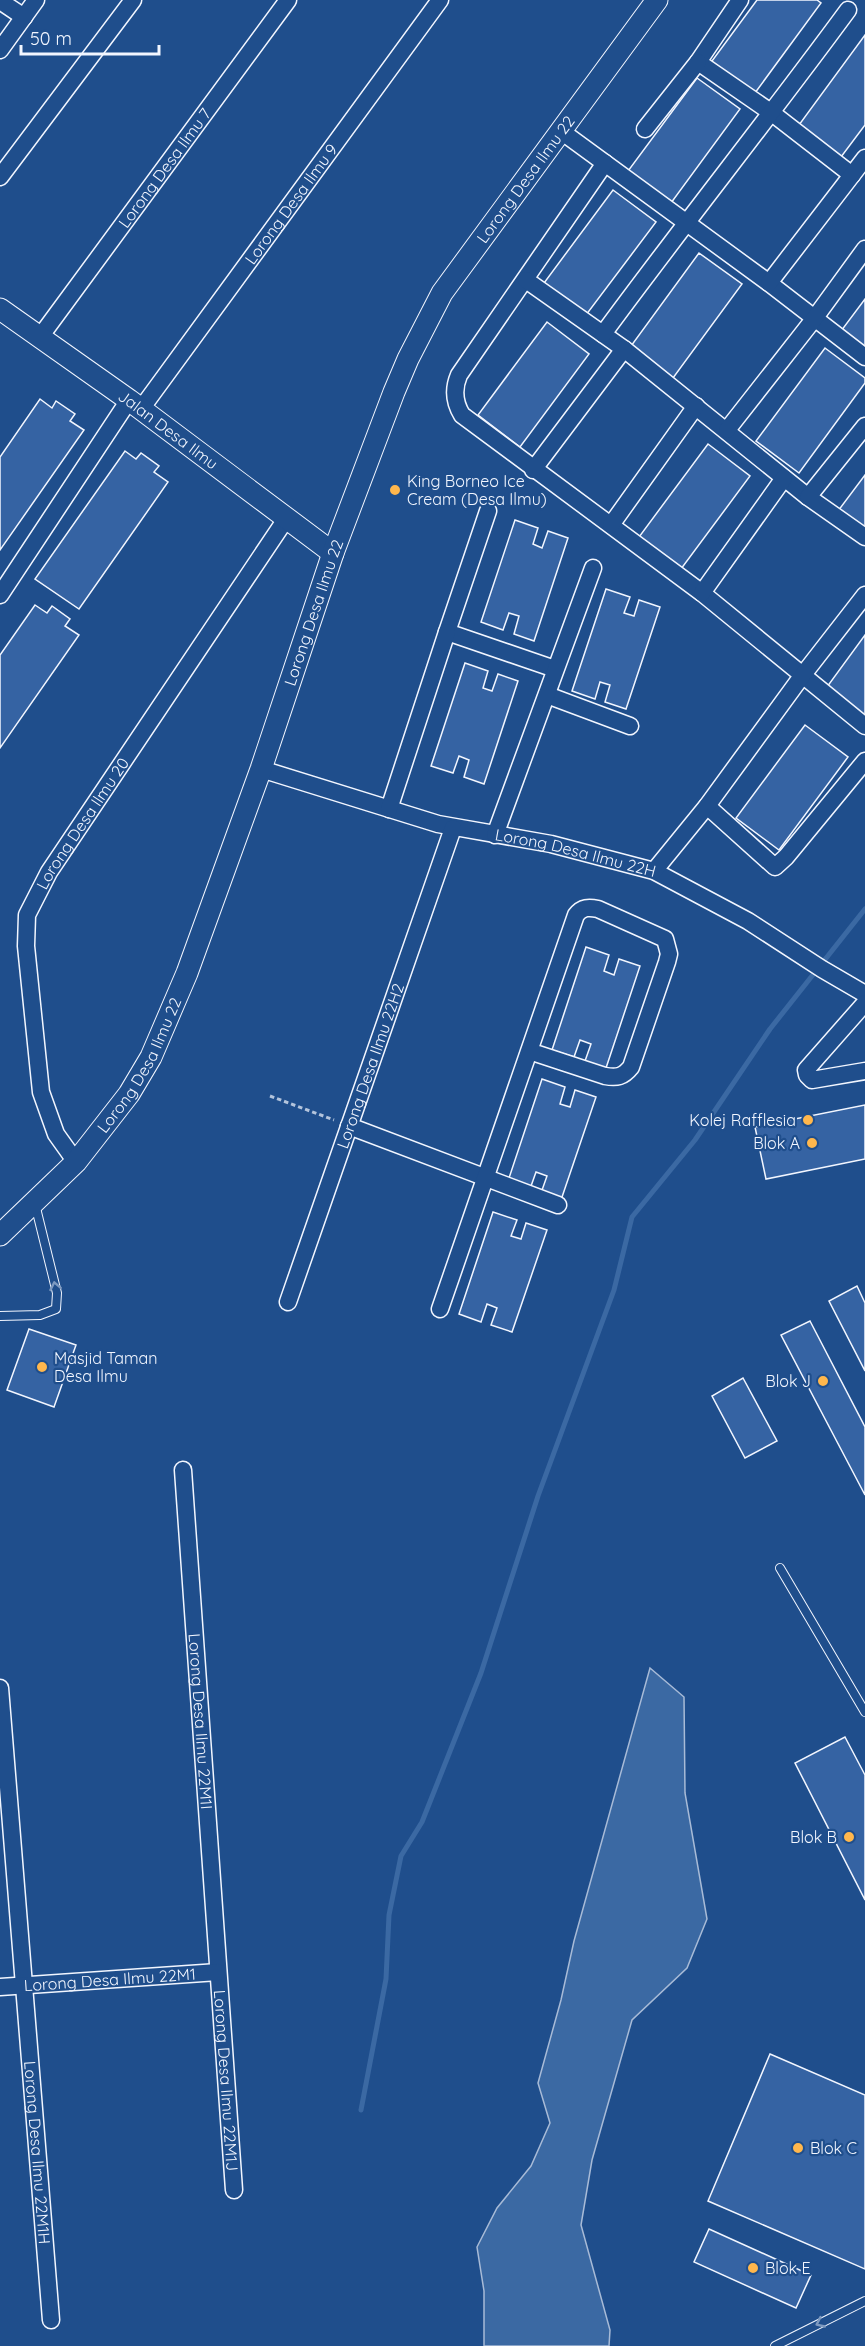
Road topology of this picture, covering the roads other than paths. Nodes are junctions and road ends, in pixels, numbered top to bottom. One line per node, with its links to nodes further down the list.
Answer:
1 (36, 0): 9 (street)
2 (133, 0): 18 (street)
3 (288, 0): 26 (street, Lorong Desa Ilmu 7)
4 (440, 0): 29 (street, Lorong Desa Ilmu 9)
5 (657, 0): 14 (street, Lorong Desa Ilmu 22)
6 (740, 0): 11 (street)
7 (0, 1): 9 (street)
8 (848, 10): 12 (street)
9 (24, 17): 10 (street)
10 (0, 50)
11 (698, 62): 12 (street); 13 (street)
12 (772, 113): 17 (street); 19 (street)
13 (645, 129)
14 (561, 131): 16 (street); 40 (street, Lorong Desa Ilmu 22)
15 (865, 158): 17 (street)
16 (605, 163): 19 (street); 21 (street)
17 (852, 175): 22 (street)
18 (0, 177)
19 (686, 221): 22 (street); 25 (street)
20 (865, 249): 24 (street)
21 (526, 280): 25 (street); 33 (street)
22 (769, 283): 24 (street)
23 (0, 309): 26 (street, Jalan Desa Ilmu)
24 (814, 319): 28 (street); 32 (street)
25 (603, 334): 27 (street)
26 (40, 336): 29 (street, Jalan Desa Ilmu)
27 (624, 349): 30 (street); 33 (street)
28 (865, 357)
29 (135, 405): 37 (street, Jalan Desa Ilmu); 43 (street, Lorong Desa Ilmu 9)
30 (696, 406): 32 (street); 38 (street)
31 (865, 426): 35 (street)
32 (727, 430): 34 (street)
33 (533, 470): 38 (street)
34 (784, 478): 35 (street); 42 (street)
35 (808, 497): 39 (street)
36 (488, 511): 45 (street)
37 (286, 519): 40 (street, Jalan Desa Ilmu); 63 (street, Lorong Desa Ilmu 20)
38 (611, 525): 42 (street)
39 (865, 537)
40 (333, 553): 52 (street, Lorong Desa Ilmu 22)
41 (593, 568): 46 (street)
42 (702, 593): 47 (street)
43 (0, 595)
44 (865, 595): 47 (street)
45 (447, 632): 46 (street); 54 (street)
46 (555, 669): 48 (street)
47 (802, 676): 50 (street); 53 (street)
48 (547, 695): 49 (street); 56 (street)
49 (630, 726)
50 (865, 726)
51 (865, 761): 53 (street)
52 (261, 769): 54 (street, Lorong Desa Ilmu 22H); 63 (street, Lorong Desa Ilmu 22)
53 (707, 806): 57 (street)
54 (389, 809): 55 (street, Lorong Desa Ilmu 22H)
55 (453, 828): 56 (street, Lorong Desa Ilmu 22H); 62 (street, Lorong Desa Ilmu 22H2)
56 (495, 834): 57 (street, Lorong Desa Ilmu 22H)
57 (654, 871): 58 (street, Lorong Desa Ilmu 22H)
58 (865, 994)
59 (865, 1003): 61 (street)
60 (529, 1051): 60 (street); 64 (street)
61 (865, 1071)
62 (349, 1126): 64 (street); 68 (street, Lorong Desa Ilmu 22H2)
63 (76, 1162): 65 (street, Lorong Desa Ilmu 22)
64 (484, 1178): 66 (street); 69 (street)
65 (35, 1203): 67 (street, Lorong Desa Ilmu 22); 70 (lane, one-way to 65)
66 (558, 1205)
67 (0, 1235)
68 (288, 1302)
69 (440, 1310)
70 (0, 1316)
71 (183, 1470): 75 (street, Lorong Desa Ilmu 22M1I)
72 (780, 1568): 74 (lane)
73 (0, 1688): 76 (street, Lorong Desa Ilmu 22M1H)
74 (865, 1712)
75 (218, 1972): 76 (street, Lorong Desa Ilmu 22M1); 78 (street, Lorong Desa Ilmu 22M1J)
76 (24, 1986): 77 (street, Lorong Desa Ilmu 22M1); 80 (street, Lorong Desa Ilmu 22M1H)
77 (0, 1988)
78 (234, 2190)
79 (865, 2301): 81 (lane, one-way to 81)
80 (51, 2320)
81 (775, 2346)

